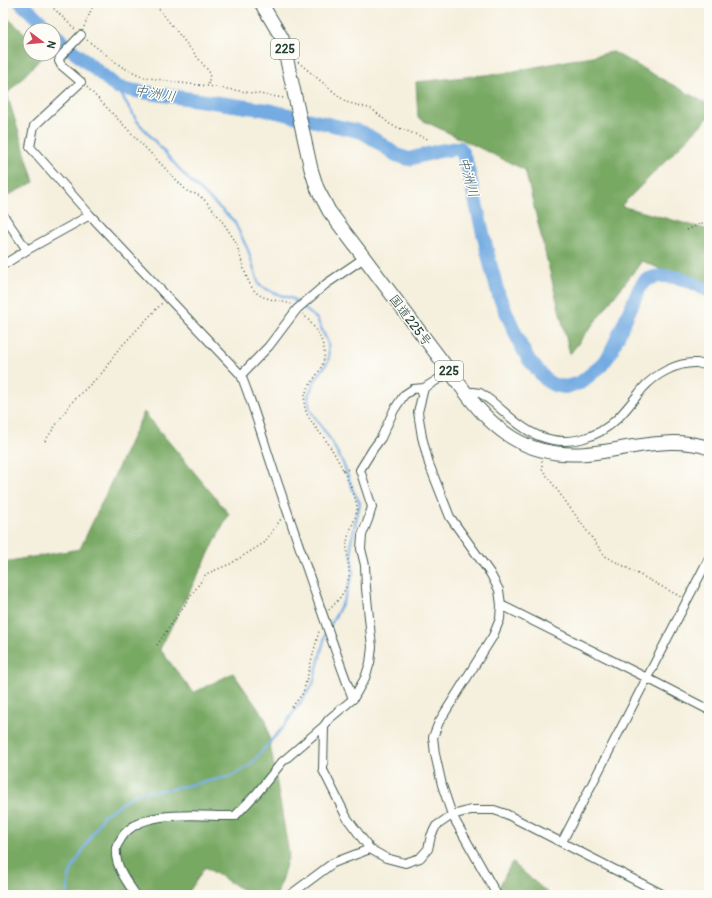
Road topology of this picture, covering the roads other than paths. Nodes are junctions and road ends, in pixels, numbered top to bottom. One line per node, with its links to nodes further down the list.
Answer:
1 (261, 3): 6 (highway, 国道225号 / 225)
2 (80, 36): 4 (street)
3 (3, 215): 5 (street)
4 (90, 215): 5 (street); 10 (street)
5 (27, 250): 7 (street)
6 (364, 258): 9 (highway, 国道225号 / 225); 10 (street)
7 (3, 265)
8 (709, 366): 12 (street)
9 (450, 372): 11 (street); 12 (highway, 国道225号 / 225)
10 (241, 375): 17 (street)
11 (424, 388): 15 (street); 17 (street)
12 (466, 393): 13 (highway, 国道225号 / 225)
13 (709, 448)
14 (709, 558): 16 (street)
15 (501, 605): 16 (street); 20 (street)
16 (647, 678): 18 (street); 21 (street)
17 (353, 699): 19 (street)
18 (709, 710)
19 (324, 726): 22 (street); 23 (street)
20 (452, 815): 21 (street); 22 (street); 25 (street)
21 (562, 842): 26 (street)
22 (370, 849): 24 (street)
23 (136, 895)
24 (290, 895)
25 (496, 895)
26 (664, 895)

